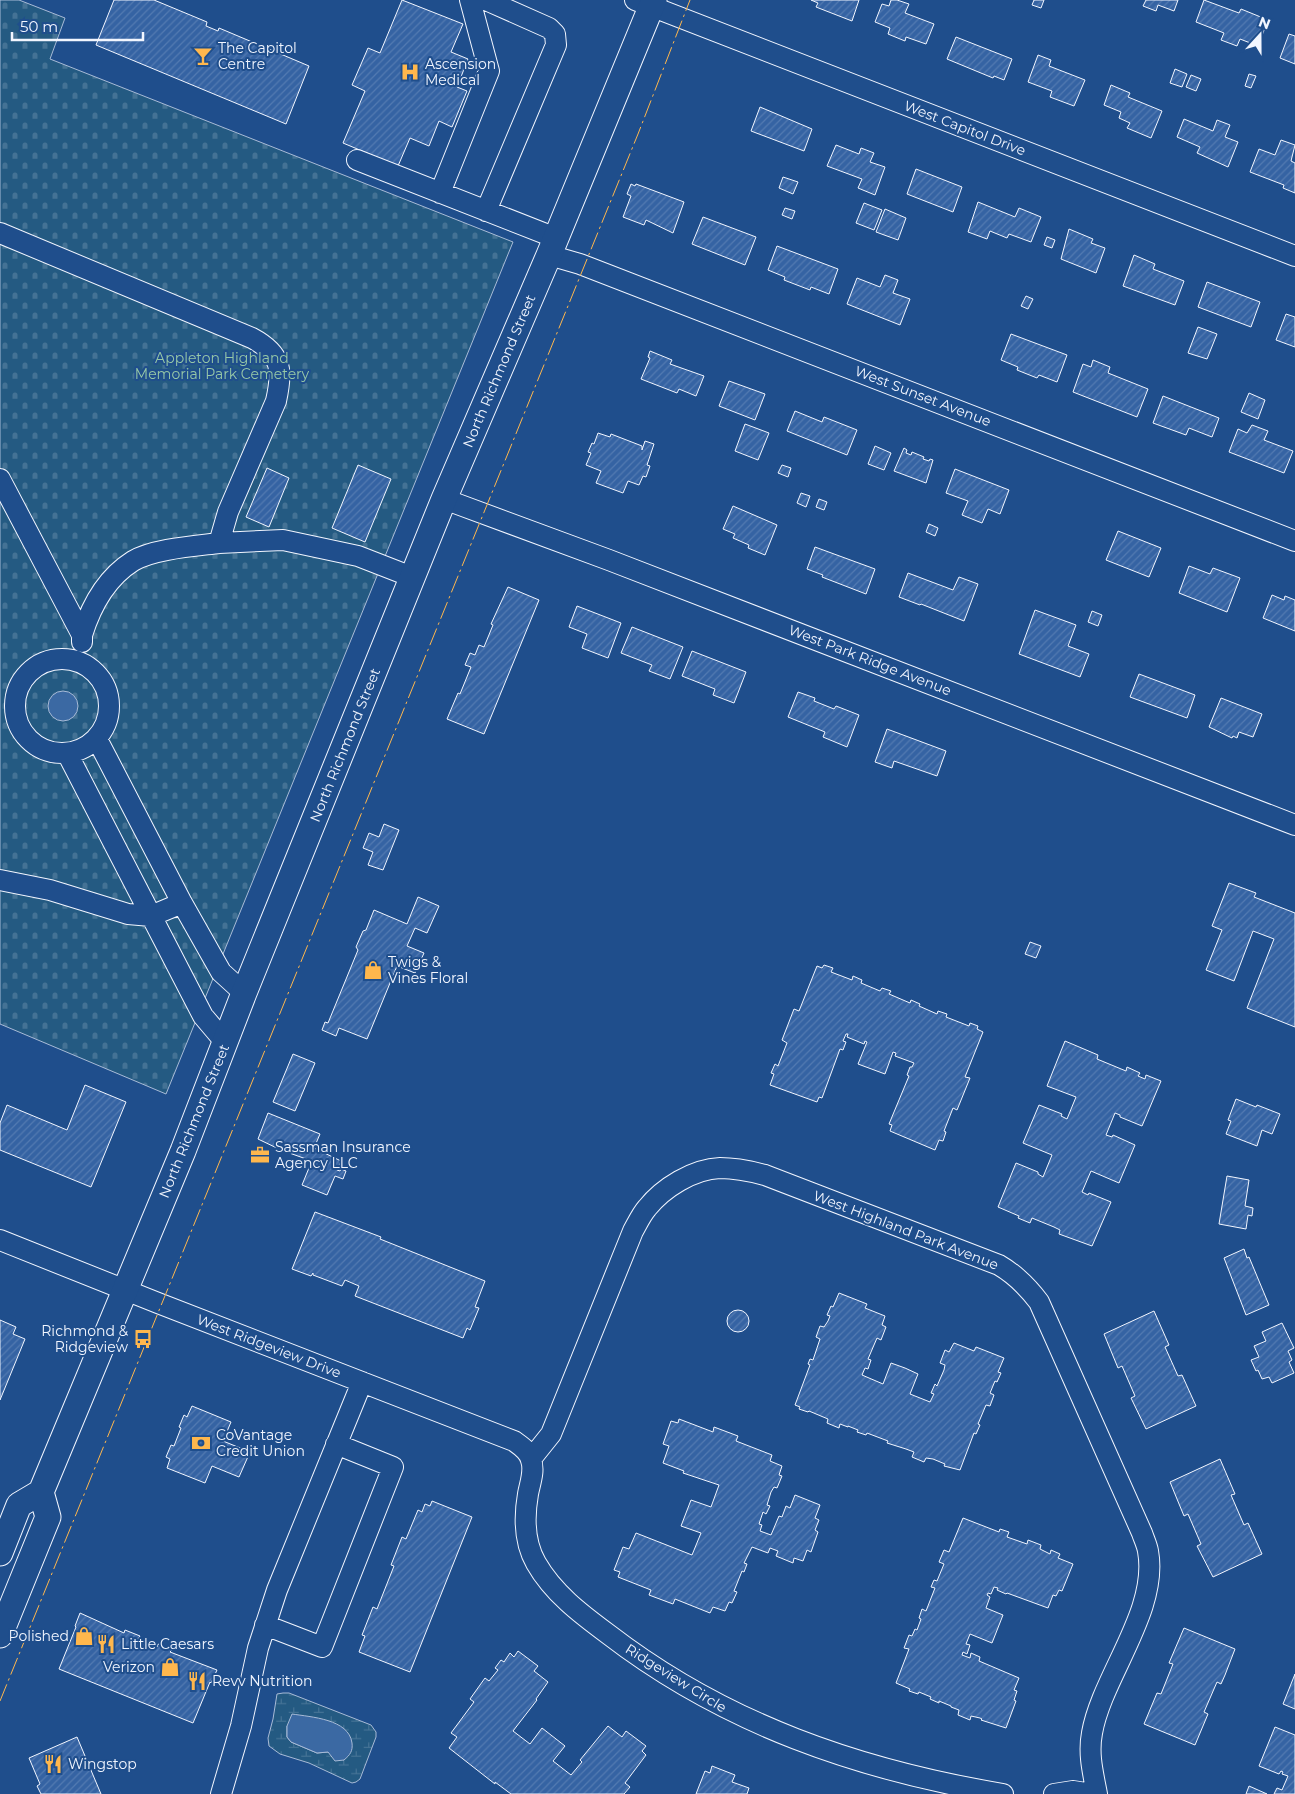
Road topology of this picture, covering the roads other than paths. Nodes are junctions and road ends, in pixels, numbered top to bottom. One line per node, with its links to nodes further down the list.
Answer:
1 (470, 0): 5 (street)
2 (486, 0): 6 (street)
3 (647, 2): 8 (main road, North Richmond Street); 9 (street, West Capitol Drive)
4 (357, 160): 5 (street, West Sunset Avenue)
5 (440, 193): 6 (street, West Sunset Avenue)
6 (486, 211): 8 (street, West Sunset Avenue)
7 (0, 233): 13 (street)
8 (552, 246): 11 (main road, North Richmond Street); 12 (street, West Sunset Avenue)
9 (1295, 256)
10 (0, 479): 15 (street)
11 (444, 500): 14 (main road, North Richmond Street); 20 (street, West Park Ridge Avenue)
12 (1295, 542)
13 (219, 543): 14 (street); 15 (street)
14 (412, 577): 24 (main road, North Richmond Street)
15 (82, 635): 16 (street)
16 (83, 664): 17 (street); 18 (street)
17 (8, 690): 19 (street)
18 (97, 738): 19 (street); 22 (street)
19 (67, 753): 23 (street)
20 (1295, 825)
21 (0, 880): 23 (street)
22 (182, 903): 23 (street); 24 (street)
23 (151, 916): 25 (street)
24 (244, 993): 25 (main road, North Richmond Street)
25 (225, 1042): 27 (main road, North Richmond Street)
26 (0, 1240): 27 (street, West Ridgeview Drive)
27 (126, 1290): 28 (street, West Ridgeview Drive); 31 (main road, North Richmond Street)
28 (362, 1382): 29 (street); 30 (street, West Ridgeview Drive)
29 (336, 1444): 33 (street); 33 (street)
30 (531, 1459): 36 (street, Ridgeview Circle); 39 (street, West Highland Park Avenue)
31 (41, 1492): 32 (main road); 34 (main road)
32 (0, 1553)
33 (265, 1625): 35 (street)
34 (0, 1635)
35 (221, 1794)
36 (1003, 1794)
37 (1054, 1794): 38 (street)
38 (1092, 1794)
39 (1097, 1794)

